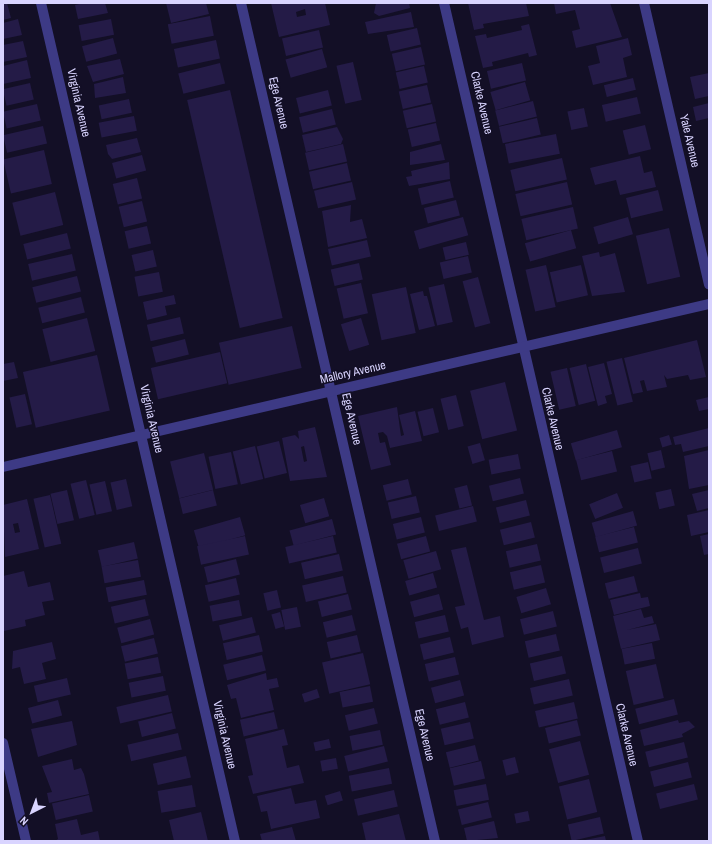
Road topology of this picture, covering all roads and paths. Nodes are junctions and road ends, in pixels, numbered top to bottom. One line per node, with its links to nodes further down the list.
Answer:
1 (41, 3): 9 (street, Virginia Avenue)
2 (241, 3): 8 (street, Ege Avenue)
3 (444, 3): 7 (street, Clarke Avenue)
4 (644, 3): 5 (street, Yale Avenue)
5 (709, 285)
6 (709, 304): 7 (street, Mallory Avenue)
7 (523, 348): 8 (street, Mallory Avenue); 15 (street, Clarke Avenue)
8 (331, 392): 9 (street, Mallory Avenue); 14 (street, Ege Avenue)
9 (141, 435): 10 (street, Mallory Avenue); 13 (street, Virginia Avenue)
10 (3, 467)
11 (3, 743): 12 (street)
12 (26, 841)
13 (235, 841)
14 (435, 841)
15 (638, 841)

